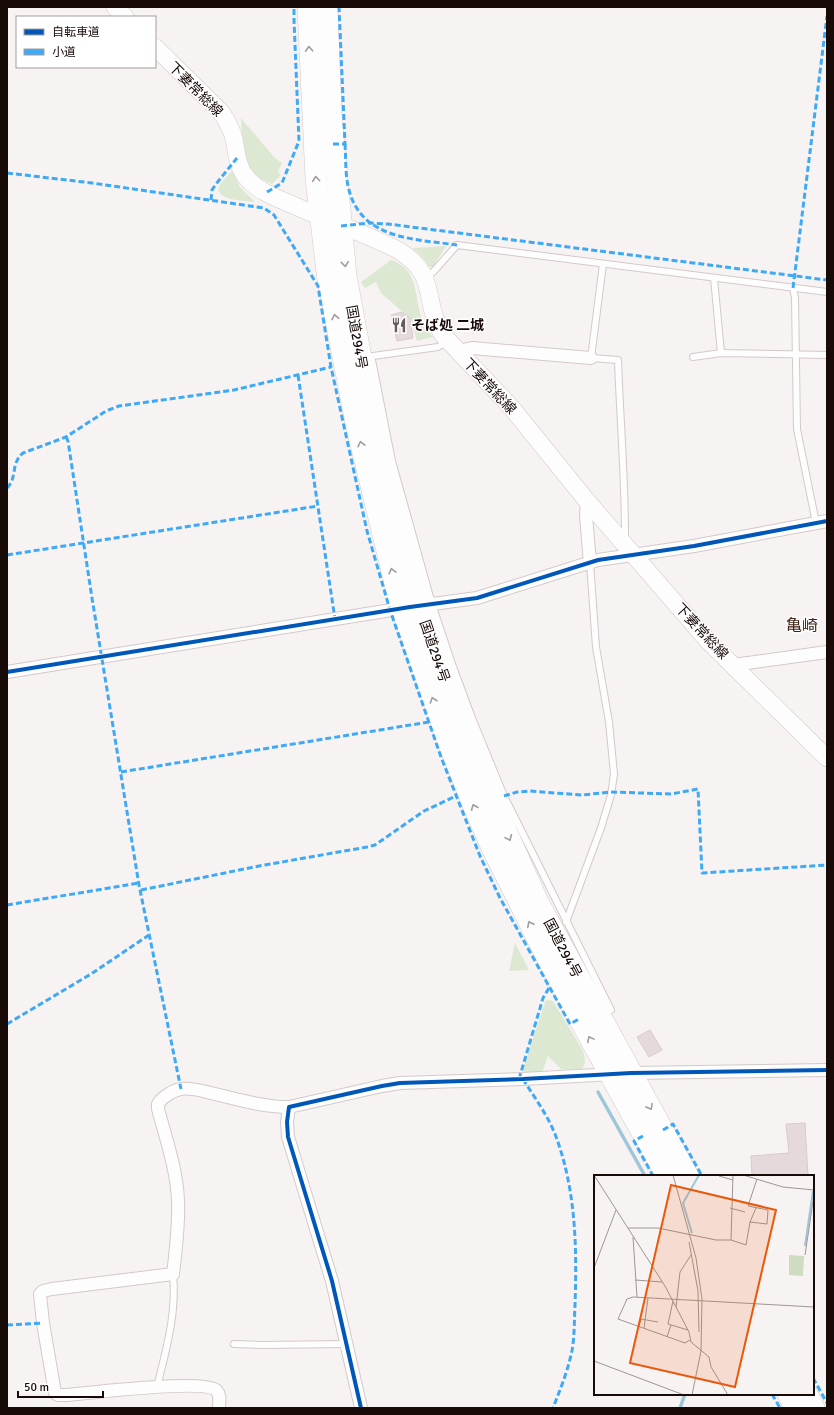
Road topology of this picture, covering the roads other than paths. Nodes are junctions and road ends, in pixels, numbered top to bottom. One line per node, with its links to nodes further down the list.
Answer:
1 (115, 7): 4 (main road)
2 (308, 7): 6 (highway, 国道294号, one-way to 2)
3 (328, 7): 7 (highway, 国道294号)
4 (124, 16)
5 (156, 48): 6 (main road, 下妻常総線)
6 (320, 218): 7 (main road, 下妻常総線); 24 (highway, 国道294号, one-way to 6)
7 (341, 226): 9 (main road, 下妻常総線); 17 (highway, 国道294号, one-way to 17)
8 (603, 264): 9 (lane); 10 (lane); 19 (lane)
9 (425, 278): 13 (main road, 下妻常総線)
10 (714, 278): 11 (lane); 14 (lane)
11 (793, 288): 12 (lane); 15 (lane)
12 (827, 292)
13 (453, 346): 17 (lane); 19 (street); 20 (main road, 下妻常総線)
14 (721, 353): 15 (lane); 18 (lane)
15 (796, 354): 16 (lane); 21 (lane)
16 (827, 355)
17 (366, 357): 24 (highway, 国道294号)
18 (693, 357)
19 (591, 358): 22 (lane)
20 (587, 501): 22 (main road, 下妻常総線); 23 (street)
21 (821, 522): 22 (street)
22 (627, 548): 23 (street); 26 (main road, 下妻常総線)
23 (590, 563): 24 (street); 29 (lane)
24 (418, 606): 27 (street); 29 (lane); 30 (highway, 国道294号, one-way to 30); 33 (highway, 国道294号, one-way to 24)
25 (827, 652): 26 (street)
26 (733, 665): 28 (main road, 下妻常総線)
27 (7, 672)
28 (827, 758)
29 (566, 922): 30 (lane)
30 (600, 1016): 32 (highway, 国道294号)
31 (827, 1070): 32 (street)
32 (631, 1073): 33 (street); 36 (highway, 国道294号, one-way to 36)
33 (609, 1074): 34 (street); 35 (highway, 国道294号)
34 (289, 1107): 37 (street); 39 (street)
35 (665, 1175)
36 (687, 1175)
37 (173, 1274): 40 (lane); 40 (street)
38 (234, 1344): 39 (lane)
39 (346, 1344): 44 (street)
40 (157, 1388): 43 (street)
41 (788, 1395): 45 (highway)
42 (808, 1395): 46 (highway)
43 (219, 1408)
44 (361, 1408)
45 (795, 1408)
46 (814, 1408)

